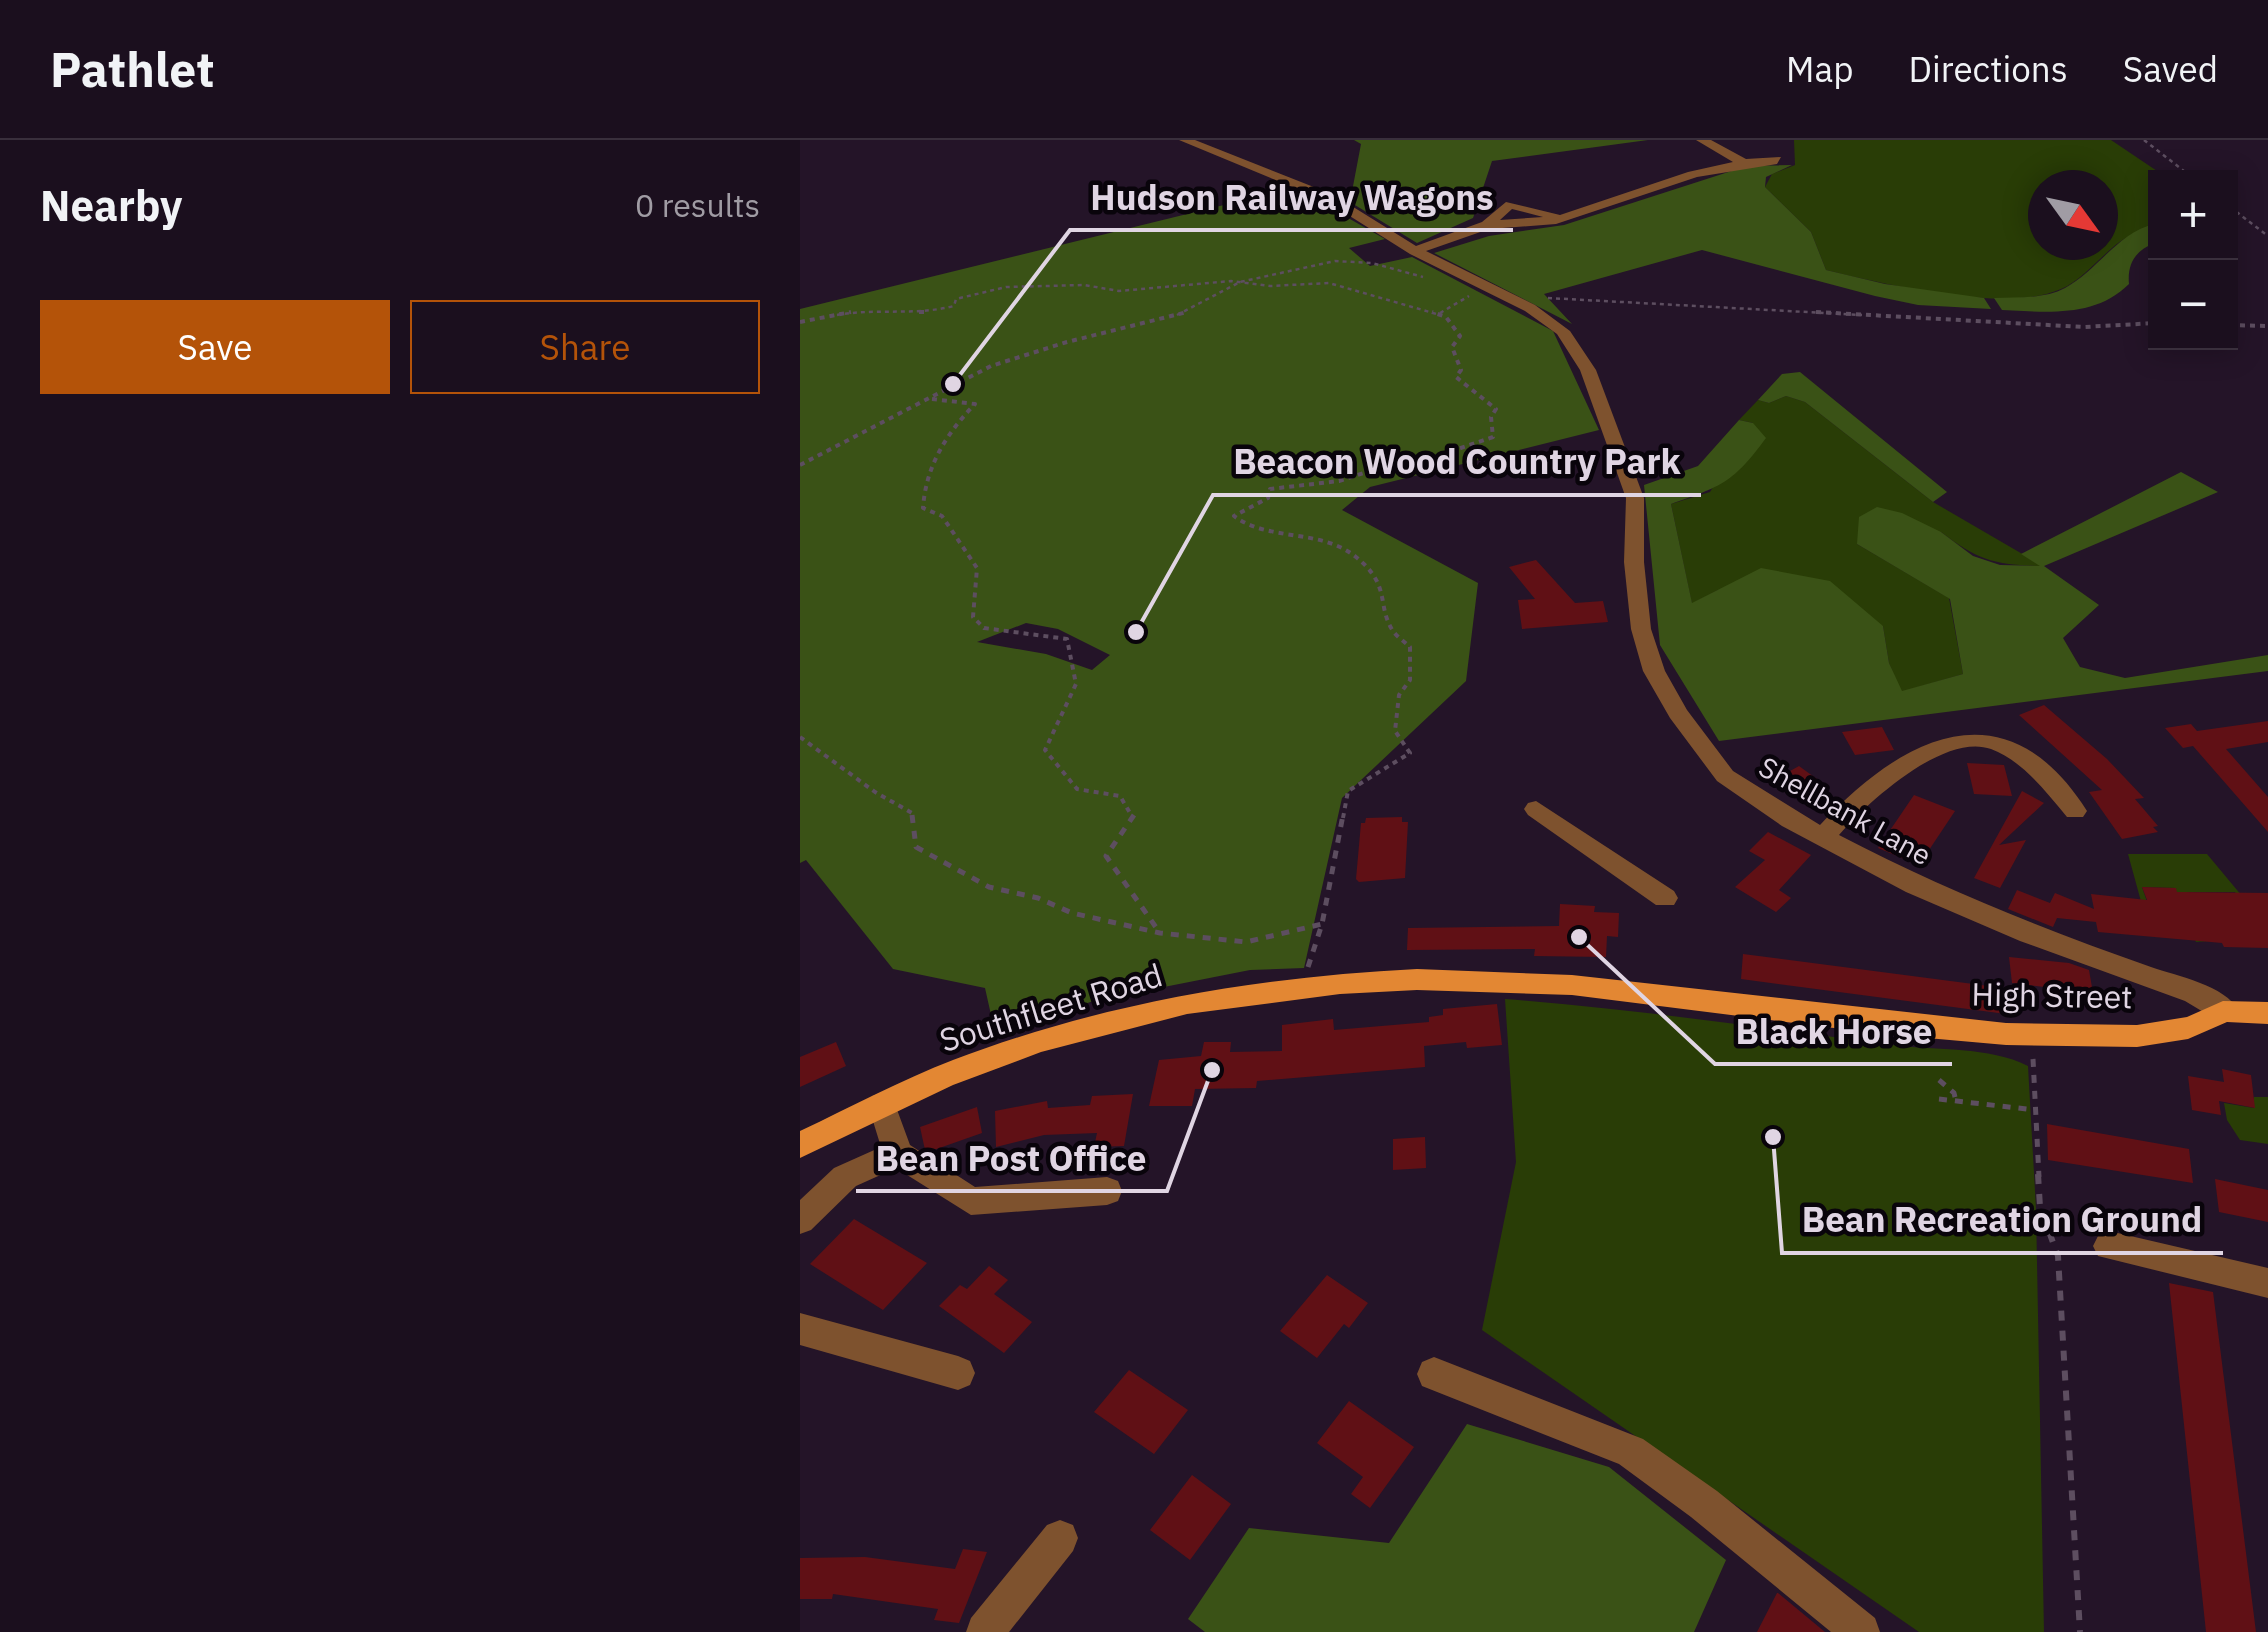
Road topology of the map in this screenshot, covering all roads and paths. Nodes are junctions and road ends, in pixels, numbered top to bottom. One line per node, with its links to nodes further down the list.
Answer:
1 (1185, 140): 9 (street, Shellbank Lane)
2 (1702, 140): 5 (street)
3 (2144, 140): 6 (path)
4 (1778, 160): 5 (street)
5 (1741, 161): 9 (street)
6 (2182, 170)
7 (2238, 213): 8 (path)
8 (2268, 236)
9 (1416, 251): 24 (street, Shellbank Lane)
10 (1425, 277): 11 (path)
11 (1240, 282): 14 (path); 15 (path); 19 (path)
12 (1460, 287): 14 (path)
13 (1537, 297): 16 (path)
14 (1437, 314): 26 (path)
15 (800, 322)
16 (2148, 323)
17 (2238, 325): 18 (path)
18 (2268, 326)
19 (932, 399): 20 (path); 27 (path)
20 (800, 465)
21 (800, 737): 27 (path)
22 (1536, 809): 25 (street)
23 (2075, 811): 24 (street)
24 (1822, 838): 30 (street, Shellbank Lane)
25 (1665, 898)
26 (1322, 924): 27 (path); 29 (path)
27 (1160, 933)
28 (1336, 984): 29 (main road, Southfleet Road); 32 (main road, High Street)
29 (1295, 986): 36 (main road, Southfleet Road)
30 (2225, 1012): 31 (main road); 32 (main road, High Street)
31 (2268, 1013)
32 (2031, 1036): 37 (path)
33 (1939, 1080): 35 (path)
34 (1939, 1100): 35 (path)
35 (1956, 1100): 37 (path)
36 (882, 1105): 38 (main road, Southfleet Road); 39 (street)
37 (2036, 1110): 50 (path)
38 (800, 1145)
39 (898, 1153): 40 (street); 41 (street)
40 (1107, 1191)
41 (800, 1220)
42 (2110, 1246): 43 (street)
43 (2268, 1284)
44 (800, 1330): 45 (street)
45 (958, 1373)
46 (1434, 1374): 49 (street)
47 (1060, 1538): 48 (street)
48 (985, 1632)
49 (1861, 1632)
50 (2080, 1632)

